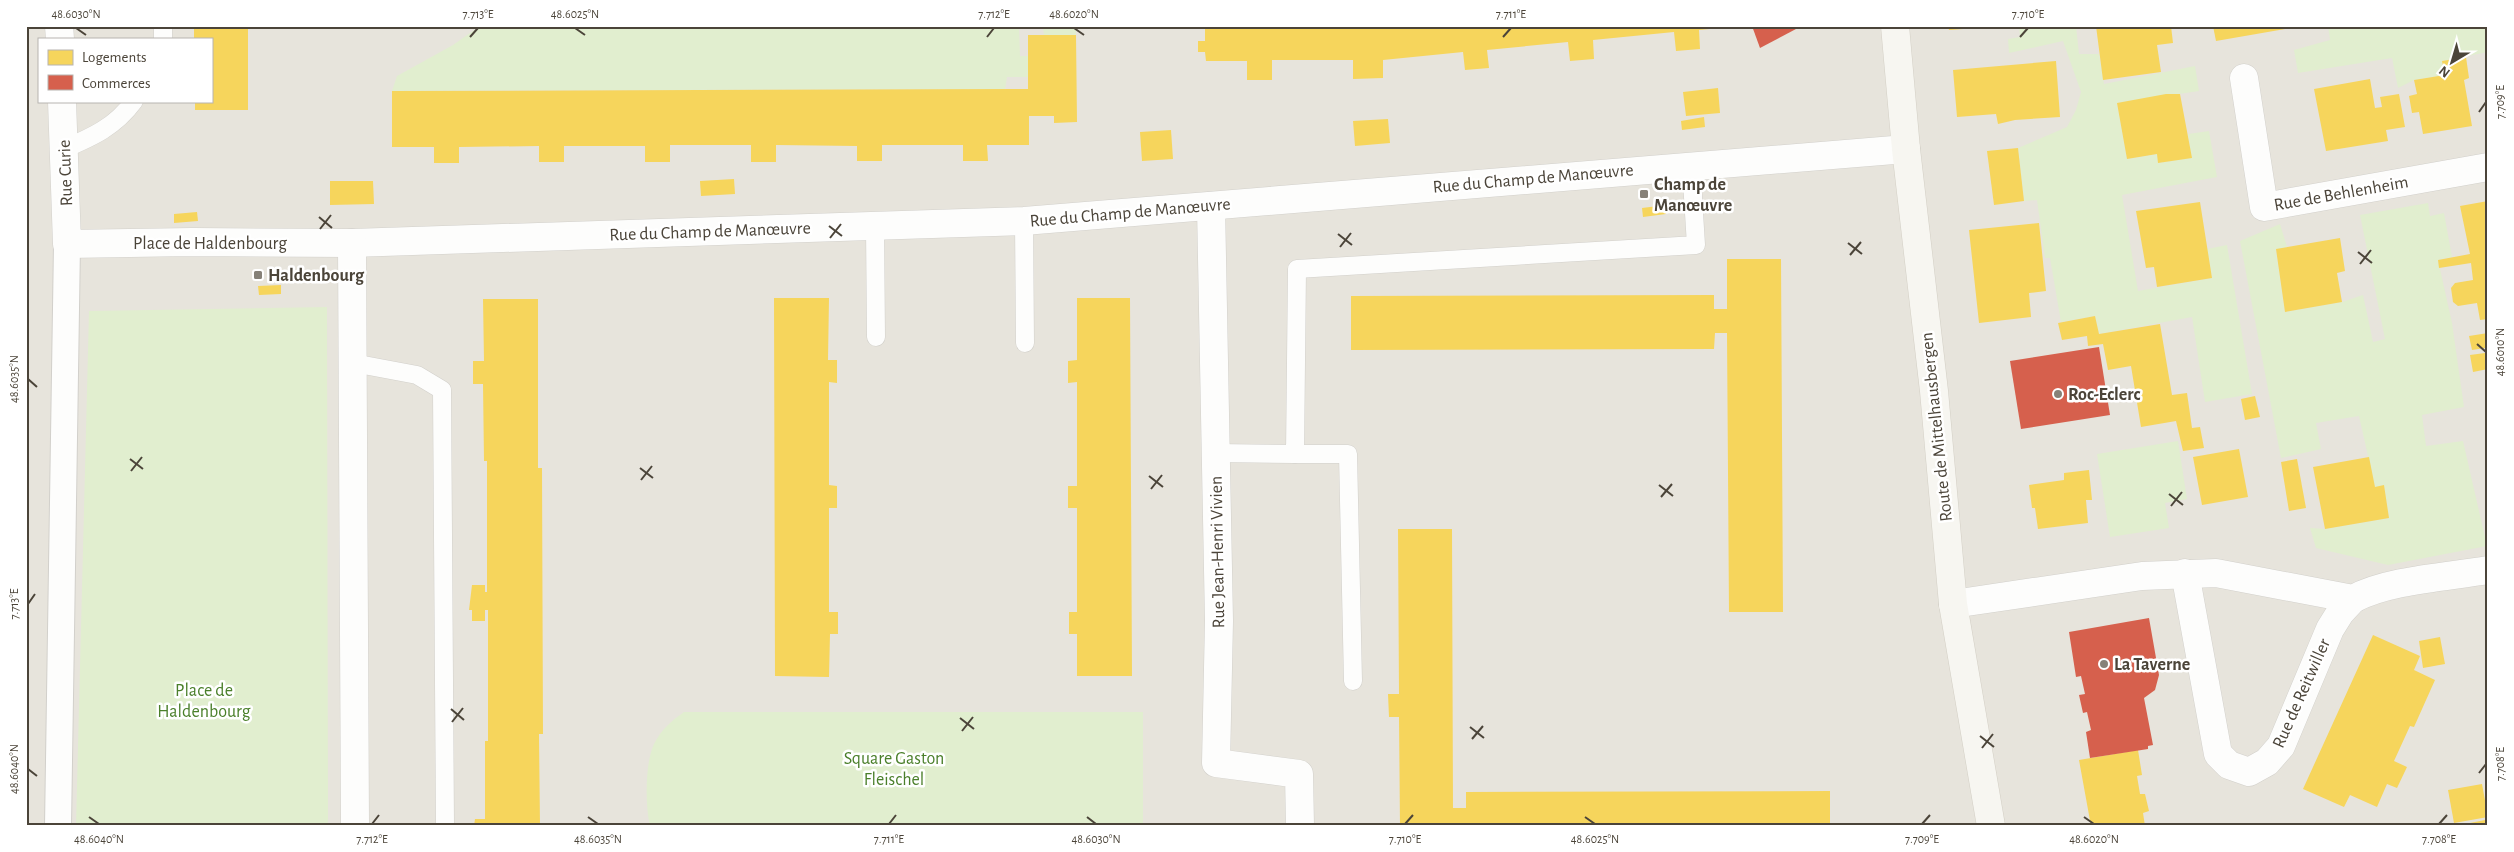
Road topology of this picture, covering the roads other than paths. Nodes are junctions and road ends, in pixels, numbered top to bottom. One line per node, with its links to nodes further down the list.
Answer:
1 (1895, 26): 6 (main road, Route de Mittelhausbergen)
2 (2244, 78): 8 (street, Rue de Behlenheim)
3 (62, 102): 5 (street, Rue Curie)
4 (133, 102): 5 (lane)
5 (64, 149): 13 (street, Rue Curie)
6 (1906, 149): 7 (street, Rue du Champ de Manœuvre); 22 (main road, Route de Mittelhausbergen)
7 (1691, 165): 9 (street, Rue du Champ de Manœuvre); 18 (lane)
8 (2488, 167)
9 (1211, 206): 10 (street, Rue du Champ de Manœuvre); 17 (street, Rue Jean-Henri Vivien)
10 (1024, 221): 11 (street, Rue du Champ de Manœuvre); 15 (lane)
11 (875, 226): 12 (street, Rue du Champ de Manœuvre); 14 (lane)
12 (352, 243): 13 (street, Place de Haldenbourg); 16 (street)
13 (68, 244): 24 (street)
14 (876, 337)
15 (1025, 343)
16 (353, 363): 25 (street); 26 (lane)
17 (1215, 453): 18 (lane); 27 (street, Rue Jean-Henri Vivien)
18 (1295, 454): 23 (lane)
19 (2488, 570): 21 (street, Rue de Reitwiller)
20 (2185, 573): 21 (street); 21 (street, Rue de Reitwiller); 22 (street)
21 (2353, 599)
22 (1953, 604): 28 (main road, Route de Mittelhausbergen)
23 (1353, 682)
24 (58, 826)
25 (355, 826)
26 (445, 826)
27 (1300, 826)
28 (1991, 826)

